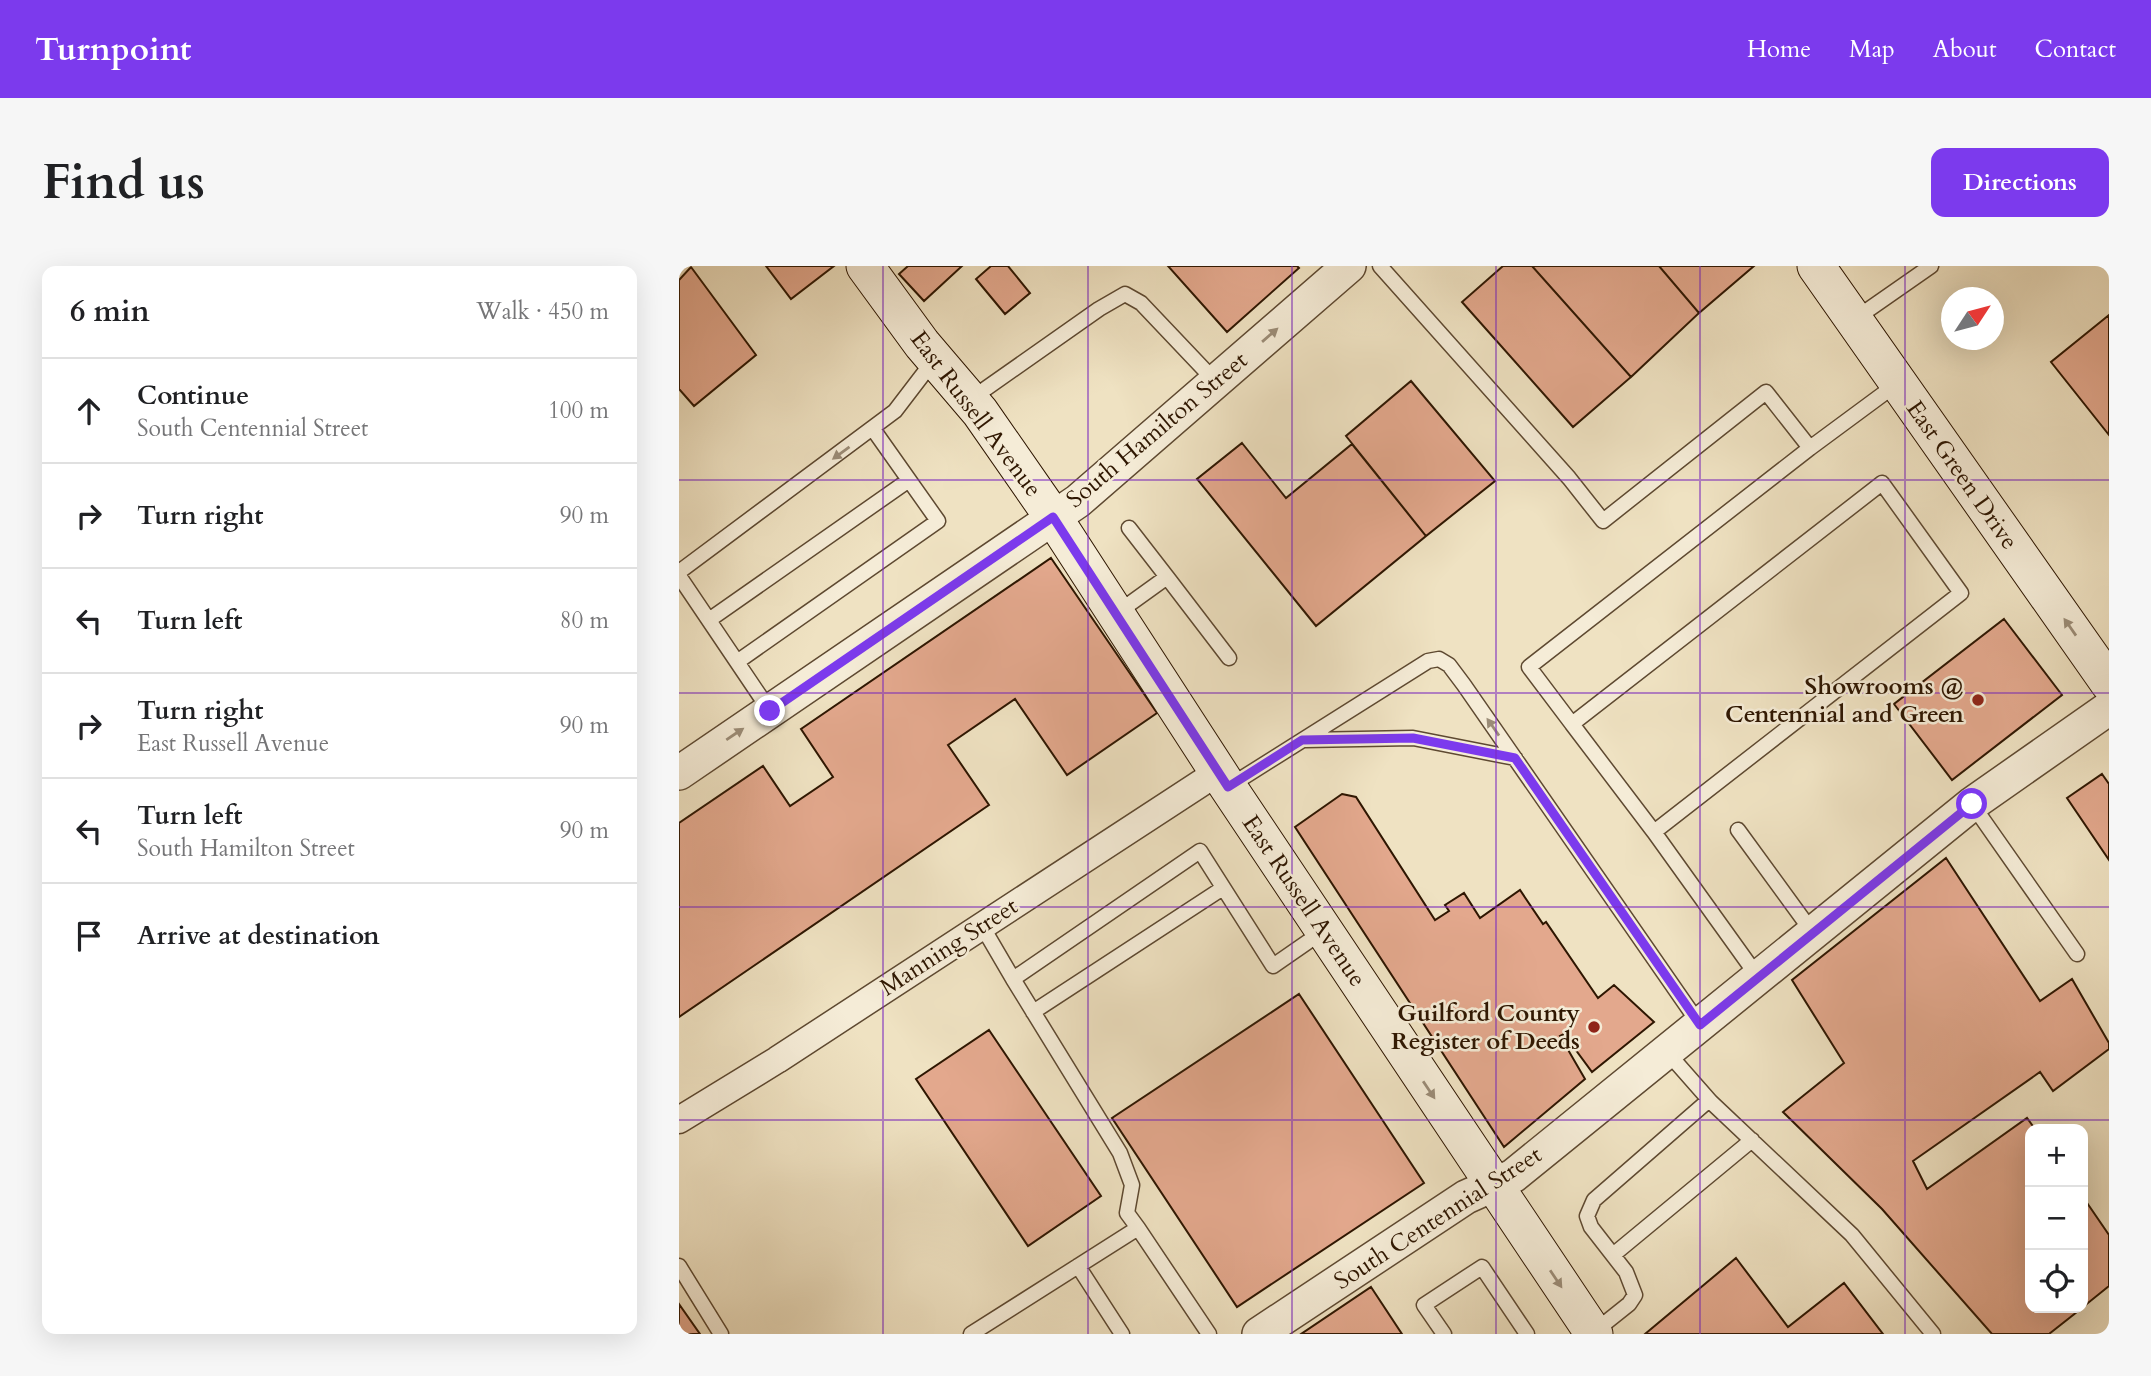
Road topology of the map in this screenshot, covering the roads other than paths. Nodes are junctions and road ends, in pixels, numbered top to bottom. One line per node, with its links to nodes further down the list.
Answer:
1 (865, 266): 7 (main road, East Russell Avenue)
2 (1380, 266): 12 (lane)
3 (1815, 266): 6 (main road, East Green Drive)
4 (1931, 266): 6 (lane)
5 (1346, 267): 8 (street, South Hamilton Street, one-way to 5)
6 (1854, 320): 9 (main road, East Green Drive)
7 (935, 359): 10 (main road, East Russell Avenue); 11 (lane)
8 (1216, 382): 10 (lane); 14 (street, South Hamilton Street)
9 (1898, 383): 12 (lane); 22 (main road, East Green Drive, one-way to 9)
10 (969, 400): 14 (main road, East Russell Avenue)
11 (873, 429): 13 (lane); 16 (lane, one-way to 16)
12 (1809, 448): 25 (lane)
13 (909, 480): 19 (lane); 21 (lane)
14 (1053, 517): 18 (main road, East Russell Avenue); 24 (street, South Hamilton Street)
15 (1129, 528): 17 (lane)
16 (679, 574): 19 (lane)
17 (1167, 577): 18 (lane); 20 (lane)
18 (1116, 614): 29 (main road, East Russell Avenue)
19 (709, 620): 21 (lane)
20 (1229, 658)
21 (737, 662): 24 (lane)
22 (2109, 683)
23 (2109, 708): 30 (street, South Centennial Street)
24 (770, 711): 28 (street, South Hamilton Street, one-way to 24)
25 (1572, 724): 32 (lane); 32 (lane)
26 (1302, 740): 27 (lane); 27 (lane, one-way to 26); 29 (lane)
27 (1515, 758): 41 (lane)
28 (679, 773)
29 (1223, 780): 34 (street, Manning Street); 35 (main road, East Russell Avenue)
30 (1972, 804): 36 (street, South Centennial Street); 37 (lane)
31 (1738, 830): 36 (lane)
32 (1654, 832): 38 (lane)
33 (1223, 888): 35 (lane); 39 (lane); 40 (lane)
34 (982, 926): 39 (lane); 44 (street, Manning Street)
35 (1324, 931): 46 (main road, East Russell Avenue, one-way to 46)
36 (1813, 933): 38 (street, South Centennial Street)
37 (2077, 954)
38 (1758, 977): 41 (street, South Centennial Street)
39 (1013, 979): 40 (lane)
40 (1033, 1012): 47 (lane)
41 (1700, 1025): 42 (street, South Centennial Street)
42 (1667, 1052): 43 (lane); 46 (street, South Centennial Street)
43 (1709, 1100): 45 (lane); 48 (lane)
44 (679, 1120)
45 (1752, 1140): 48 (lane); 59 (lane)
46 (1493, 1185): 55 (street, South Centennial Street); 58 (main road, East Russell Avenue, one-way to 58)
47 (1138, 1228): 50 (lane); 54 (lane)
48 (1613, 1255): 58 (lane)
49 (679, 1266): 51 (lane)
50 (1078, 1266): 52 (lane); 53 (lane)
51 (721, 1334)
52 (971, 1334)
53 (1122, 1334)
54 (1209, 1334)
55 (1259, 1334)
56 (1444, 1334): 57 (lane)
57 (1527, 1334)
58 (1593, 1334)
59 (1933, 1334)

